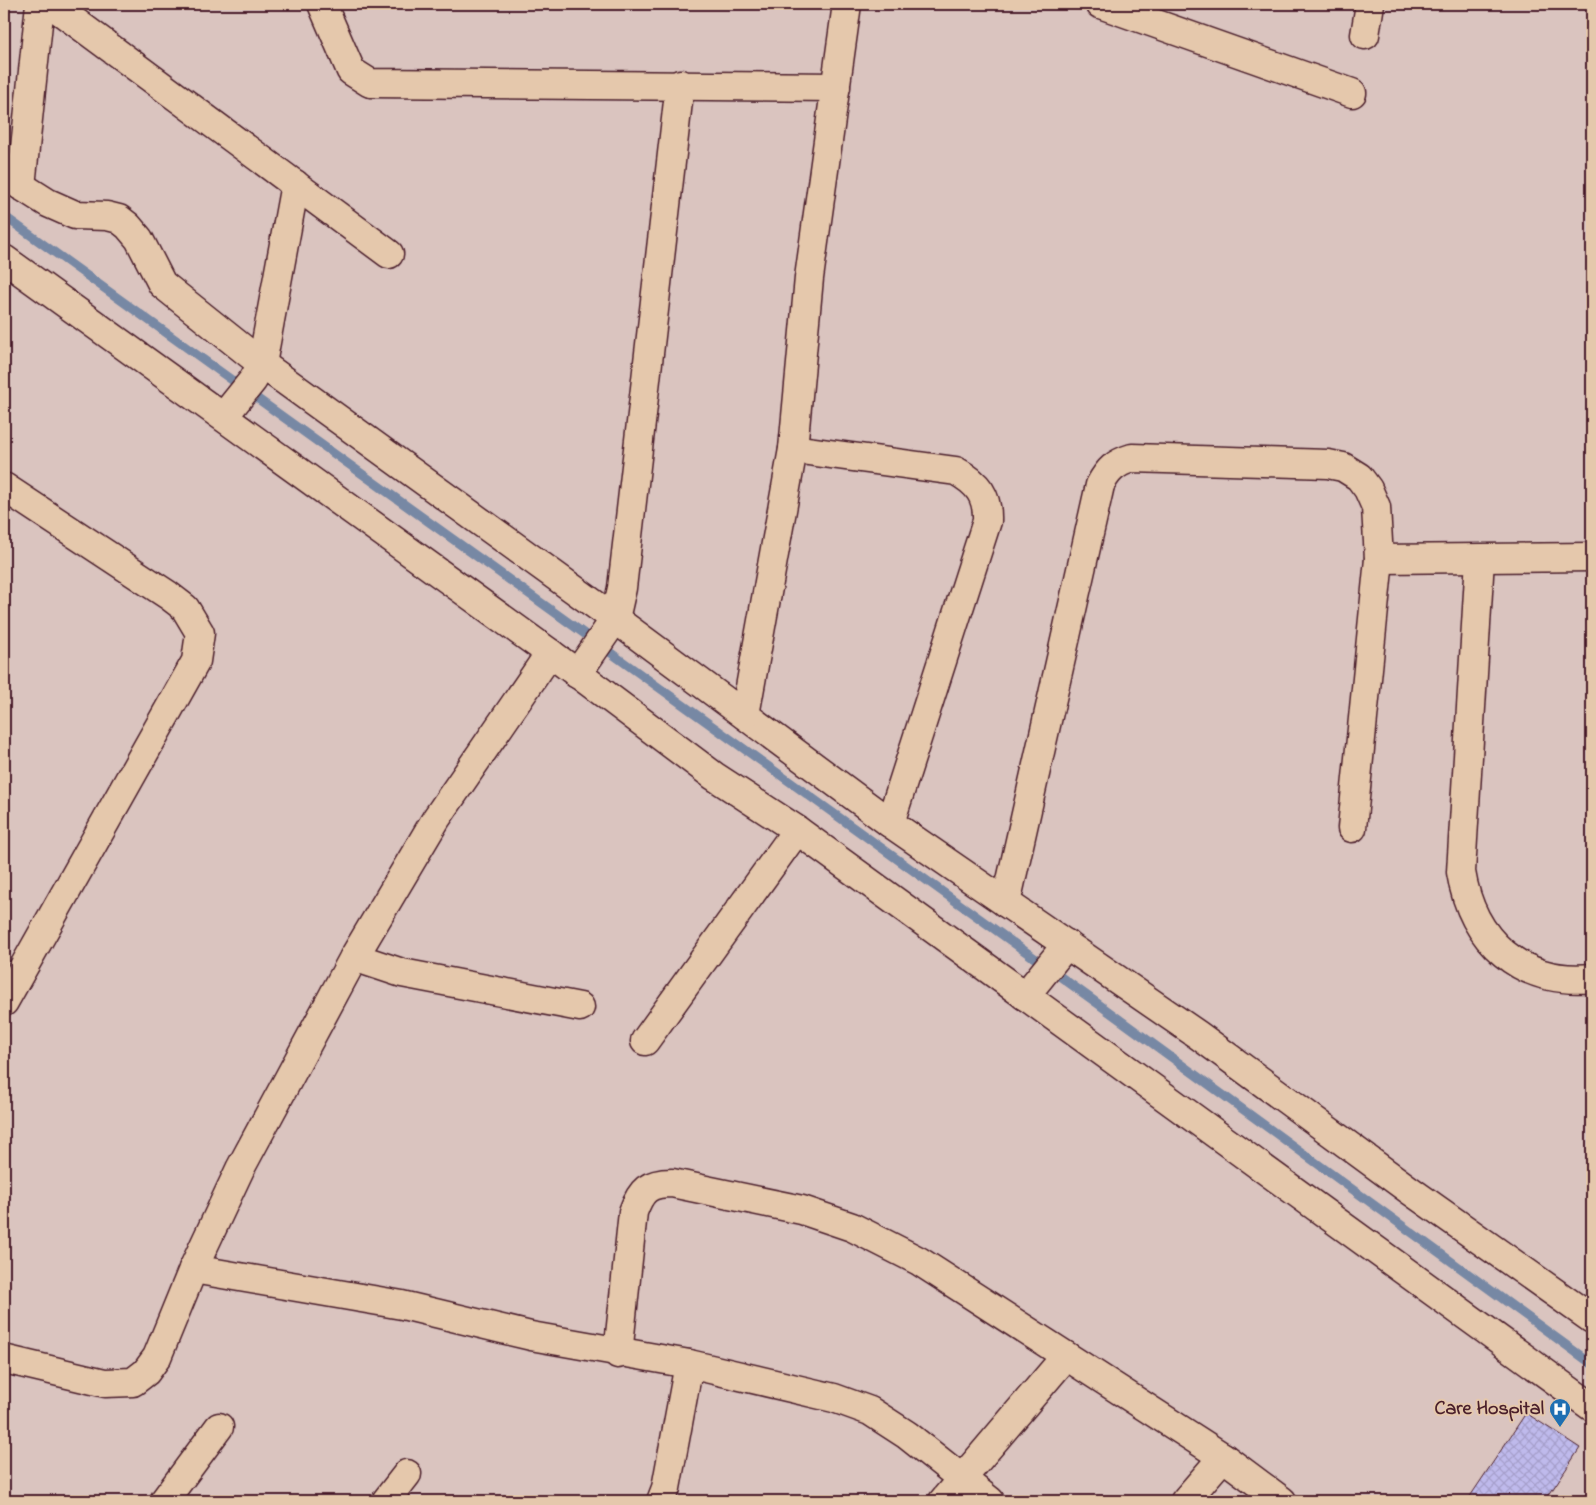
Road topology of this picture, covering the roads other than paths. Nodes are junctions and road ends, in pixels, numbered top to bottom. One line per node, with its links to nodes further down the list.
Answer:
1 (40, 4): 11 (street)
2 (50, 4): 12 (street)
3 (322, 4): 8 (street)
4 (847, 4): 9 (street)
5 (1100, 4): 10 (street)
6 (1370, 4): 7 (street)
7 (1364, 35)
8 (680, 84): 9 (street); 21 (street)
9 (836, 87): 16 (street)
10 (1352, 93)
11 (12, 180): 15 (street)
12 (295, 184): 13 (street); 15 (street)
13 (389, 254)
14 (4, 259): 15 (street)
15 (244, 389): 21 (street); 22 (street)
16 (793, 449): 23 (street); 24 (street)
17 (4, 487): 32 (street)
18 (1592, 558): 20 (street)
19 (1379, 559): 20 (street); 25 (street); 27 (street)
20 (1480, 559): 30 (street)
21 (597, 645): 22 (street); 23 (street); 26 (street)
22 (550, 653): 29 (street)
23 (745, 715): 24 (street)
24 (890, 823): 27 (street)
25 (1352, 828)
26 (796, 830): 31 (street); 34 (street)
27 (1006, 903): 28 (street)
28 (1061, 950): 31 (street); 36 (street)
29 (354, 957): 33 (street); 35 (street)
30 (1592, 978)
31 (1031, 987): 41 (street)
32 (4, 1002)
33 (580, 1007)
34 (645, 1041)
35 (193, 1269): 37 (street); 39 (street)
36 (1592, 1319)
37 (618, 1354): 38 (street); 40 (street)
38 (1066, 1356): 43 (street); 45 (street)
39 (4, 1359)
40 (689, 1364): 45 (street); 48 (street)
41 (1592, 1407)
42 (219, 1427): 46 (street)
43 (1223, 1457): 51 (street); 52 (street)
44 (407, 1474): 47 (street)
45 (962, 1478): 49 (street); 50 (street)
46 (164, 1501)
47 (386, 1501)
48 (661, 1501)
49 (943, 1501)
50 (990, 1501)
51 (1185, 1501)
52 (1282, 1501)

